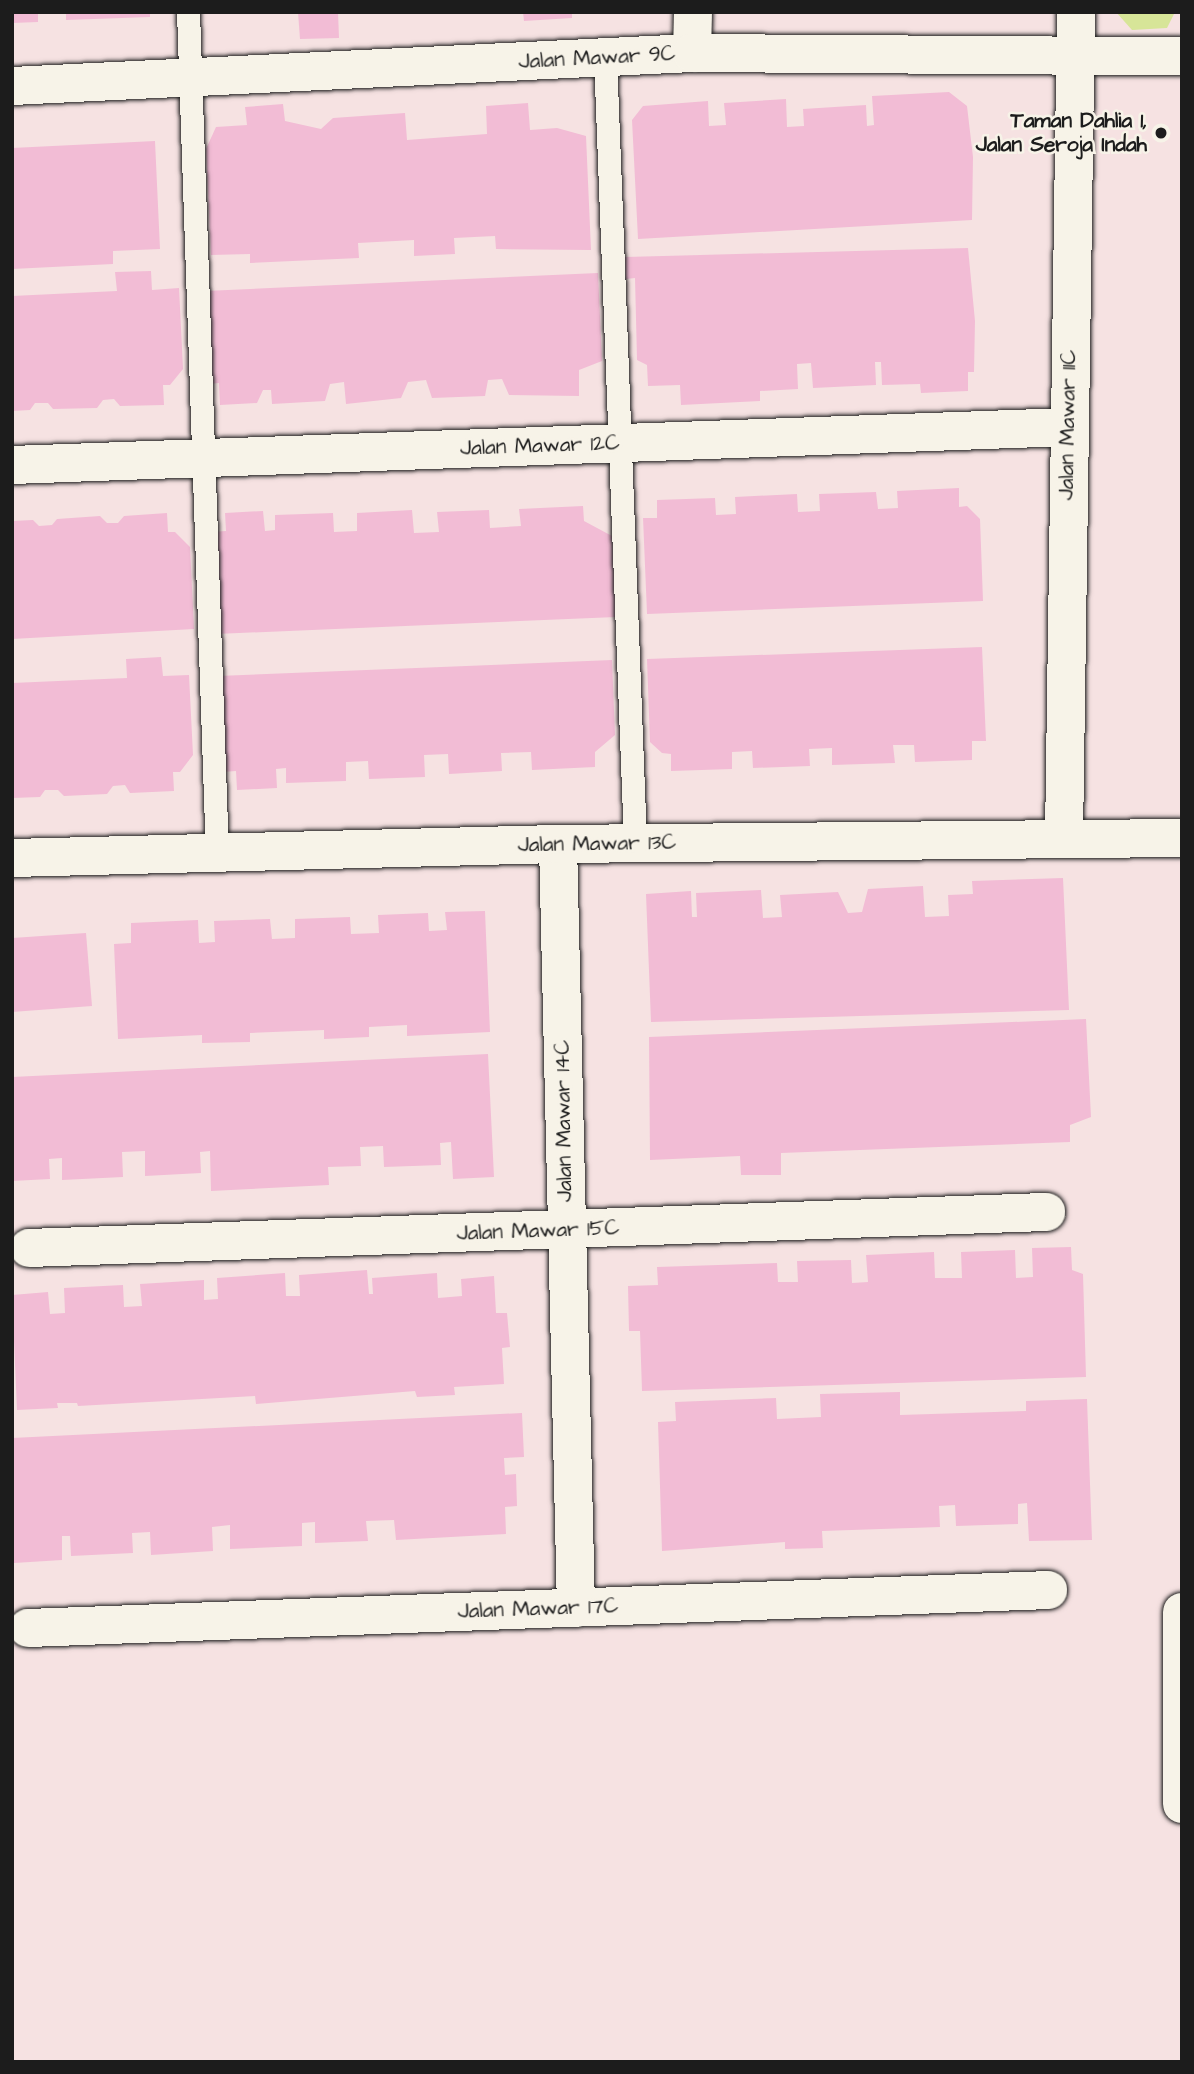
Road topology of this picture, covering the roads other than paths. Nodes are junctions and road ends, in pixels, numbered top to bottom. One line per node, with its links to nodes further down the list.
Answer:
1 (188, 12): 8 (lane)
2 (693, 12): 4 (street)
3 (1076, 12): 5 (street, Jalan Mawar 11C)
4 (692, 53): 5 (street, Jalan Mawar 9C); 7 (street, Jalan Mawar 9C)
5 (1075, 55): 6 (street, Jalan Mawar 9C); 10 (street, Jalan Mawar 11C)
6 (1182, 56)
7 (605, 57): 8 (street, Jalan Mawar 9C); 11 (lane)
8 (190, 77): 9 (street, Jalan Mawar 9C); 12 (lane)
9 (12, 86)
10 (1067, 426): 11 (street, Jalan Mawar 12C); 14 (street, Jalan Mawar 11C)
11 (620, 443): 12 (street, Jalan Mawar 12C); 16 (lane)
12 (204, 458): 13 (street, Jalan Mawar 12C); 18 (lane)
13 (12, 465)
14 (1064, 837): 15 (street, Jalan Mawar 13C); 16 (street, Jalan Mawar 13C)
15 (1182, 838)
16 (635, 843): 17 (street, Jalan Mawar 13C)
17 (558, 844): 18 (street, Jalan Mawar 13C); 21 (street, Jalan Mawar 14C)
18 (217, 853): 19 (street, Jalan Mawar 13C)
19 (12, 859)
20 (1046, 1212): 21 (street, Jalan Mawar 15C)
21 (567, 1230): 22 (street, Jalan Mawar 15C); 24 (street, Jalan Mawar 14C)
22 (29, 1248)
23 (1048, 1590): 24 (street, Jalan Mawar 17C)
24 (576, 1608): 26 (street, Jalan Mawar 17C)
25 (1182, 1612): 27 (street)
26 (28, 1628)
27 (1181, 1697): 28 (street)
28 (1182, 1804)

